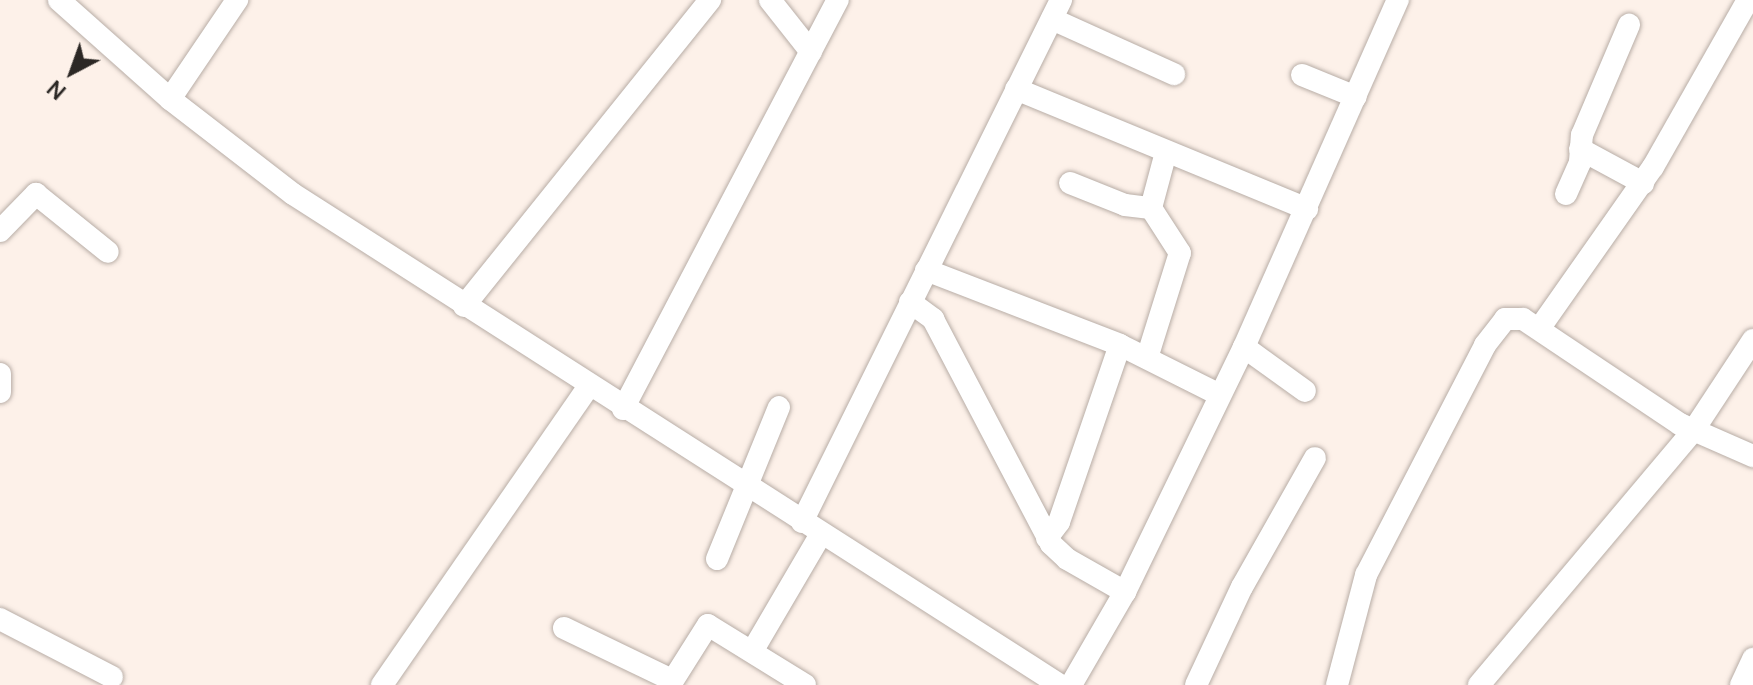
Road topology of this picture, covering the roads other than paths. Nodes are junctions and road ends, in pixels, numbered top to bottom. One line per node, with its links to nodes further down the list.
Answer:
1 (59, 0): 15 (street)
2 (237, 0): 15 (street)
3 (710, 0): 27 (street)
4 (770, 0): 10 (street)
5 (838, 0): 10 (street)
6 (1398, 0): 14 (street)
7 (1748, 0): 19 (street)
8 (1057, 10): 11 (street); 13 (street)
9 (1629, 25): 16 (street)
10 (811, 52): 39 (street)
11 (1174, 74)
12 (1302, 75): 14 (street)
13 (1016, 89): 17 (street); 25 (street)
14 (1356, 97): 22 (street)
15 (170, 99): 27 (street)
16 (1580, 149): 19 (street); 20 (street)
17 (1166, 152): 21 (street); 22 (street)
18 (1070, 183): 21 (street)
19 (1643, 183): 28 (street)
20 (1566, 194)
21 (1151, 208): 32 (street)
22 (1307, 209): 31 (street)
23 (0, 231): 24 (street)
24 (108, 252)
25 (926, 270): 26 (street); 30 (street)
26 (910, 302): 44 (street); 45 (street)
27 (464, 306): 34 (street)
28 (1539, 329): 40 (street); 59 (street)
29 (1753, 340): 40 (street)
30 (1120, 345): 32 (street); 45 (street)
31 (1244, 347): 35 (street); 37 (street)
32 (1147, 358): 37 (street)
33 (0, 374): 36 (street)
34 (588, 387): 39 (street); 54 (street)
35 (1305, 391)
36 (0, 392)
37 (1220, 395): 47 (street)
38 (779, 407): 43 (street)
39 (623, 409): 43 (street)
40 (1693, 431): 41 (street); 60 (street)
41 (1753, 456)
42 (1315, 458): 58 (street)
43 (744, 486): 44 (street); 46 (street)
44 (811, 528): 50 (street); 56 (street)
45 (1047, 538): 47 (street)
46 (717, 559)
47 (1125, 592): 57 (street)
48 (0, 619): 52 (street)
49 (564, 628): 53 (street)
50 (753, 650): 53 (street); 55 (street)
51 (1753, 659): 61 (street)
52 (112, 677)
53 (671, 682)
54 (382, 685)
55 (805, 685)
56 (1060, 685)
57 (1071, 685)
58 (1196, 685)
59 (1337, 685)
60 (1479, 685)
61 (1741, 685)

